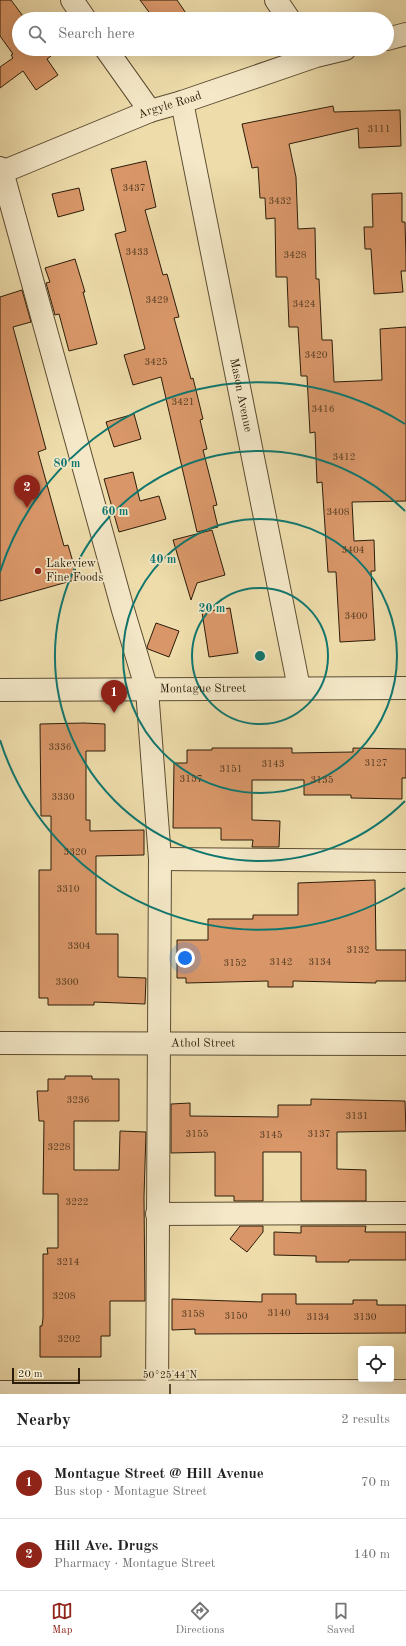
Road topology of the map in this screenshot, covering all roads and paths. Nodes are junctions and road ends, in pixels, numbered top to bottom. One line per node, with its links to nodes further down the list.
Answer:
1 (72, 0): 3 (street)
2 (276, 0): 4 (street)
3 (80, 12)
4 (285, 12)
5 (406, 34): 6 (street)
6 (394, 37)
7 (111, 56): 10 (street)
8 (303, 56): 9 (street, Argyle Road)
9 (182, 102): 10 (street, Argyle Road); 12 (street, Mason Avenue)
10 (150, 111): 11 (street, Argyle Road)
11 (1, 171): 15 (street)
12 (299, 688): 13 (street, Montague Street); 15 (street, Montague Street)
13 (406, 688)
14 (0, 690): 15 (street, Montague Street)
15 (147, 690): 16 (street)
16 (160, 859): 17 (street); 19 (street)
17 (406, 861)
18 (0, 1044): 19 (street, Athol Street)
19 (158, 1044): 20 (street, Athol Street); 22 (street)
20 (406, 1044)
21 (406, 1213): 22 (street)
22 (157, 1214): 25 (street)
23 (406, 1391): 25 (street)
24 (0, 1392): 25 (street)
25 (157, 1393)

